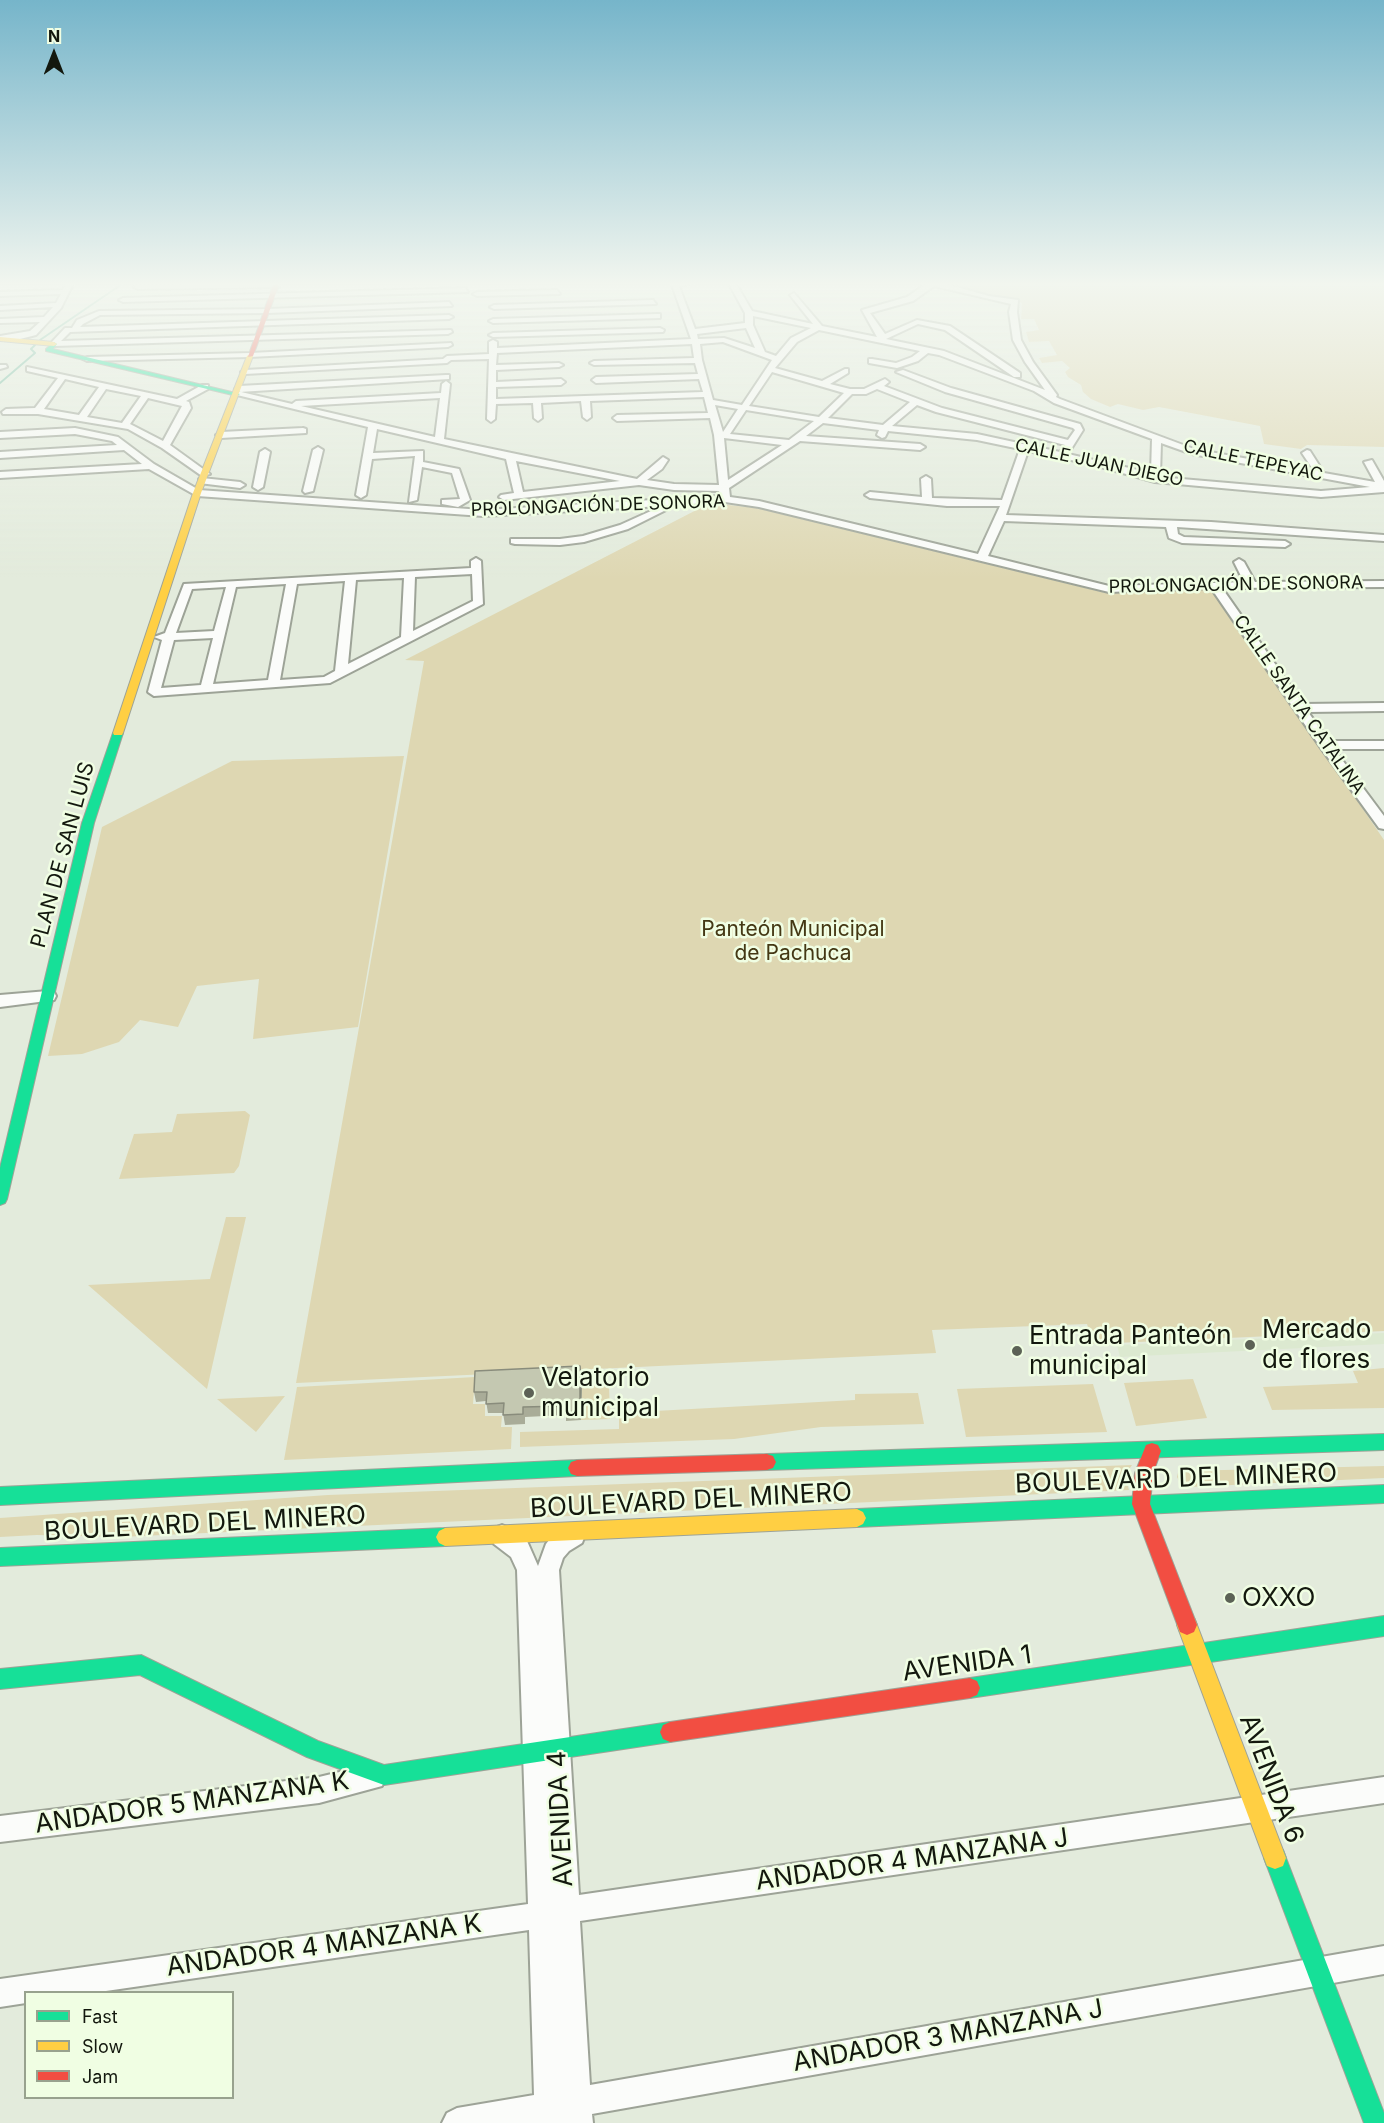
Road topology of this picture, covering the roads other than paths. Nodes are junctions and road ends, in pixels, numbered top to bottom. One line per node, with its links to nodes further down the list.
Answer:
1 (59, 381): 40 (street)
2 (81, 381): 21 (street)
3 (180, 381): 22 (street)
4 (242, 381): 24 (street, PLAN DE SAN LUIS)
5 (390, 381): 24 (street)
6 (446, 381): 26 (street)
7 (492, 381): 19 (street)
8 (704, 381): 30 (street)
9 (762, 381): 39 (street)
10 (813, 381): 18 (street)
11 (828, 381): 18 (street)
12 (883, 381): 20 (street)
13 (927, 381): 64 (street)
14 (1014, 381): 23 (street, CALLE TEPEYAC)
15 (1025, 381): 23 (street)
16 (1043, 381): 35 (street)
17 (561, 382): 19 (street); 31 (street)
18 (823, 384): 25 (street)
19 (492, 385): 36 (street)
20 (877, 386): 25 (street); 34 (street)
21 (103, 387): 27 (street); 48 (street)
22 (205, 387): 24 (street); 37 (street)
23 (1037, 389): 35 (street, CALLE TEPEYAC)
24 (238, 392): 38 (street); 58 (street, PLAN DE SAN LUIS)
25 (850, 392): 50 (street)
26 (445, 394): 38 (street); 61 (street)
27 (146, 395): 37 (street); 53 (street)
28 (677, 395): 29 (street, CALLE JUAN DIEGO); 30 (street, CALLE JUAN DIEGO); 42 (street)
29 (633, 397): 32 (street, CALLE JUAN DIEGO); 43 (street)
30 (709, 398): 39 (street, CALLE JUAN DIEGO); 44 (street)
31 (562, 399): 32 (street, CALLE JUAN DIEGO); 33 (street, CALLE JUAN DIEGO)
32 (585, 399): 45 (street)
33 (537, 400): 36 (street, CALLE JUAN DIEGO); 46 (street)
34 (916, 401): 54 (street); 64 (street)
35 (1057, 401): 60 (street, CALLE TEPEYAC)
36 (492, 402): 49 (street)
37 (182, 403): 66 (street)
38 (287, 406): 52 (street)
39 (744, 408): 50 (street, CALLE JUAN DIEGO); 59 (street)
40 (38, 411): 41 (street); 48 (street)
41 (6, 412)
42 (682, 412)
43 (636, 414)
44 (713, 415): 47 (street); 59 (street)
45 (587, 417)
46 (538, 418)
47 (617, 418)
48 (81, 419): 53 (street)
49 (491, 419)
50 (821, 420): 54 (street, CALLE JUAN DIEGO); 62 (street)
51 (22, 424): 55 (street)
52 (373, 425): 61 (street); 76 (street)
53 (124, 426): 66 (street)
54 (884, 429): 65 (street); 69 (street, CALLE JUAN DIEGO)
55 (75, 431): 57 (street, PROLONGACIÓN DE SONORA); 67 (street, PROLONGACIÓN DE SONORA)
56 (303, 431): 58 (street)
57 (0, 435)
58 (221, 435): 87 (street, PLAN DE SAN LUIS)
59 (722, 435): 62 (street); 90 (street)
60 (1157, 439): 71 (street, CALLE TEPEYAC); 85 (street)
61 (439, 441): 77 (street)
62 (794, 441): 65 (street); 90 (street)
63 (1206, 442): 71 (street)
64 (1070, 443): 75 (street)
65 (879, 445): 68 (street)
66 (165, 446): 87 (street)
67 (125, 447): 74 (street); 81 (street, PROLONGACIÓN DE SONORA)
68 (920, 447)
69 (1025, 447): 75 (street, CALLE JUAN DIEGO); 100 (street)
70 (318, 450): 91 (street)
71 (1192, 451): 83 (street, CALLE TEPEYAC)
72 (265, 452): 88 (street)
73 (1307, 453): 83 (street)
74 (0, 455)
75 (1063, 455): 85 (street, CALLE JUAN DIEGO)
76 (367, 456): 80 (street); 92 (street)
77 (510, 457): 86 (street); 93 (street)
78 (663, 460): 86 (street)
79 (1369, 462): 89 (street)
80 (418, 464): 98 (street); 98 (street)
81 (151, 466): 82 (street); 87 (street, PROLONGACIÓN DE SONORA)
82 (0, 475)
83 (1321, 475): 89 (street, CALLE TEPEYAC)
84 (926, 479): 97 (street)
85 (1155, 479): 89 (street, CALLE JUAN DIEGO)
86 (639, 482): 90 (street); 93 (street)
87 (201, 483): 88 (street); 99 (street, PROLONGACIÓN DE SONORA); 116 (street, PLAN DE SAN LUIS)
88 (258, 487): 91 (street)
89 (1383, 487)
90 (722, 488): 96 (street)
91 (308, 491): 92 (street)
92 (361, 495): 98 (street)
93 (519, 495): 95 (street)
94 (870, 495): 97 (street)
95 (504, 497)
96 (725, 499): 99 (street, PROLONGACIÓN DE SONORA); 105 (street, PROLONGACIÓN DE SONORA)
97 (927, 499): 100 (street)
98 (412, 500)
99 (677, 501): 104 (street)
100 (1002, 512): 101 (street); 105 (street)
101 (1170, 524): 102 (street); 102 (street)
102 (1282, 532): 103 (street)
103 (1384, 538)
104 (515, 541)
105 (982, 558): 112 (street, PROLONGACIÓN DE SONORA)
106 (1239, 562): 113 (street)
107 (410, 574): 108 (street); 117 (street); 117 (street)
108 (351, 577): 109 (street); 118 (street)
109 (292, 580): 110 (street); 119 (street)
110 (232, 583): 114 (street); 115 (street)
111 (1384, 584): 113 (street, PROLONGACIÓN DE SONORA)
112 (1214, 585): 113 (street, PROLONGACIÓN DE SONORA); 122 (street, CALLE SANTA CATALINA)
113 (1251, 585)
114 (219, 634): 115 (street); 120 (street)
115 (169, 637): 116 (street); 120 (street)
116 (150, 638): 126 (street, PLAN DE SAN LUIS)
117 (407, 638): 118 (street)
118 (341, 672): 119 (street)
119 (273, 684): 120 (street)
120 (206, 688)
121 (1384, 707): 122 (street)
122 (1300, 708): 123 (street, CALLE SANTA CATALINA)
123 (1325, 745): 124 (street); 125 (street, CALLE SANTA CATALINA)
124 (1384, 745)
125 (1384, 825)
126 (48, 996): 127 (street); 128 (street, PLAN DE SAN LUIS)
127 (0, 1001)
128 (0, 1199)
129 (1384, 1442): 130 (street, BOULEVARD DEL MINERO)
130 (1152, 1451): 132 (street, BOULEVARD DEL MINERO); 133 (street, AVENIDA 6)
131 (1384, 1494): 133 (street, BOULEVARD DEL MINERO)
132 (0, 1496)
133 (1141, 1504): 134 (street, BOULEVARD DEL MINERO); 138 (street, AVENIDA 6)
134 (581, 1530): 135 (street, BOULEVARD DEL MINERO); 140 (street, AVENIDA 4)
135 (500, 1534): 136 (street, BOULEVARD DEL MINERO); 140 (street, AVENIDA 4)
136 (0, 1557)
137 (1384, 1626): 138 (street, AVENIDA 1)
138 (1198, 1654): 141 (street, AVENIDA 1); 144 (street, AVENIDA 6)
139 (0, 1680): 142 (street)
140 (544, 1697): 141 (street, AVENIDA 4)
141 (547, 1750): 142 (street, AVENIDA 1); 146 (street, AVENIDA 4)
142 (384, 1775): 145 (street, ANDADOR 5 MANZANA K)
143 (1384, 1790): 144 (street, ANDADOR 4 MANZANA J)
144 (1257, 1809): 146 (street, ANDADOR 4 MANZANA J); 148 (street, AVENIDA 6)
145 (0, 1829)
146 (554, 1912): 149 (street, ANDADOR 4 MANZANA K); 150 (street, AVENIDA 4); 151 (street, AVENIDA 4)
147 (1384, 1960): 148 (street, ANDADOR 3 MANZANA J)
148 (1319, 1971): 150 (street, ANDADOR 3 MANZANA J); 153 (street, AVENIDA 6)
149 (0, 1993)
150 (578, 2112)
151 (549, 2115): 152 (street)
152 (457, 2123)
153 (1376, 2123)

